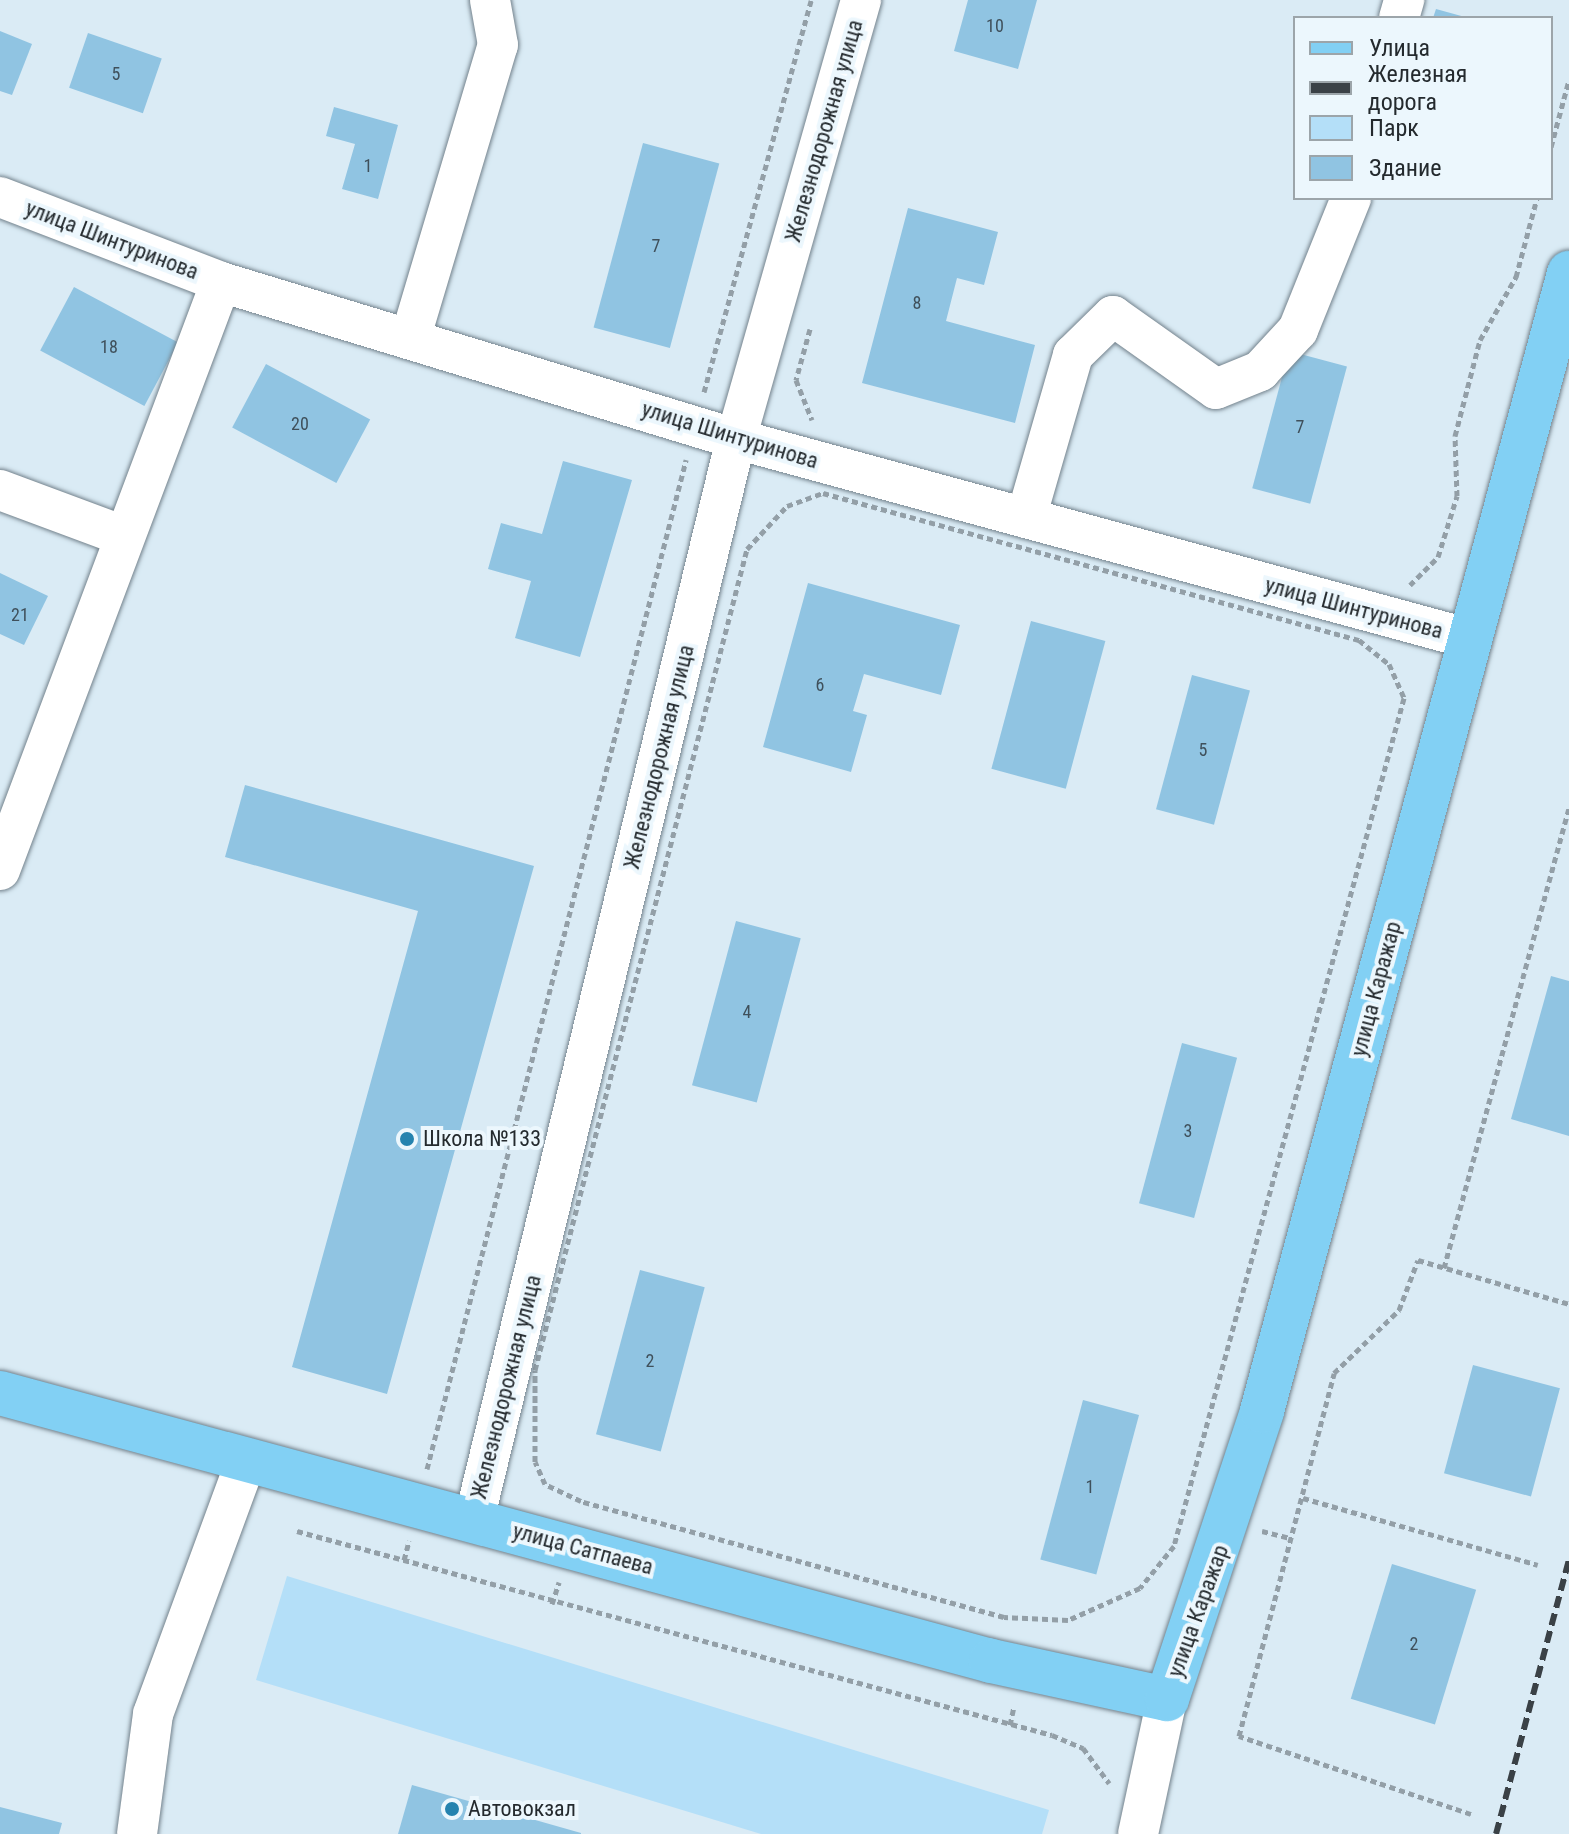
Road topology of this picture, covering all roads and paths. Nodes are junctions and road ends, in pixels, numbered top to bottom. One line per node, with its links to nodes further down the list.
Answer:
1 (490, 0): 12 (street)
2 (811, 0): 13 (path)
3 (861, 0): 15 (street, Железнодорожная улица)
4 (1569, 80): 5 (path)
5 (1553, 140)
6 (0, 197): 10 (street, улица Шинтуринова)
7 (1350, 200): 17 (street)
8 (1536, 200): 19 (path)
9 (1569, 273): 20 (main road, улица Каражар)
10 (221, 282): 12 (street, улица Шинтуринова); 18 (street)
11 (812, 319): 14 (path)
12 (411, 336): 13 (street, улица Шинтуринова)
13 (695, 426): 15 (street, улица Шинтуринова); 28 (path)
14 (819, 430)
15 (736, 439): 17 (street, улица Шинтуринова); 29 (street, Железнодорожная улица)
16 (0, 490): 18 (street)
17 (1026, 518): 20 (street, улица Шинтуринова)
18 (124, 536): 22 (street)
19 (1394, 592)
20 (1470, 639): 34 (main road, улица Каражар)
21 (1569, 808): 23 (path)
22 (0, 870)
23 (1444, 1268): 24 (path); 27 (path)
24 (1569, 1304)
25 (0, 1393): 26 (main road, улица Сатпаева)
26 (247, 1459): 28 (main road, улица Сатпаева); 37 (street)
27 (1303, 1498): 33 (path); 36 (path)
28 (418, 1505): 29 (main road, улица Сатпаева); 32 (path)
29 (474, 1520): 34 (main road, улица Сатпаева)
30 (297, 1531): 32 (path)
31 (1174, 1546): 31 (path)
32 (404, 1560): 35 (path)
33 (1538, 1565)
34 (1167, 1699): 38 (street)
35 (1112, 1793)
36 (1471, 1814)
37 (137, 1834)
38 (1138, 1834)

